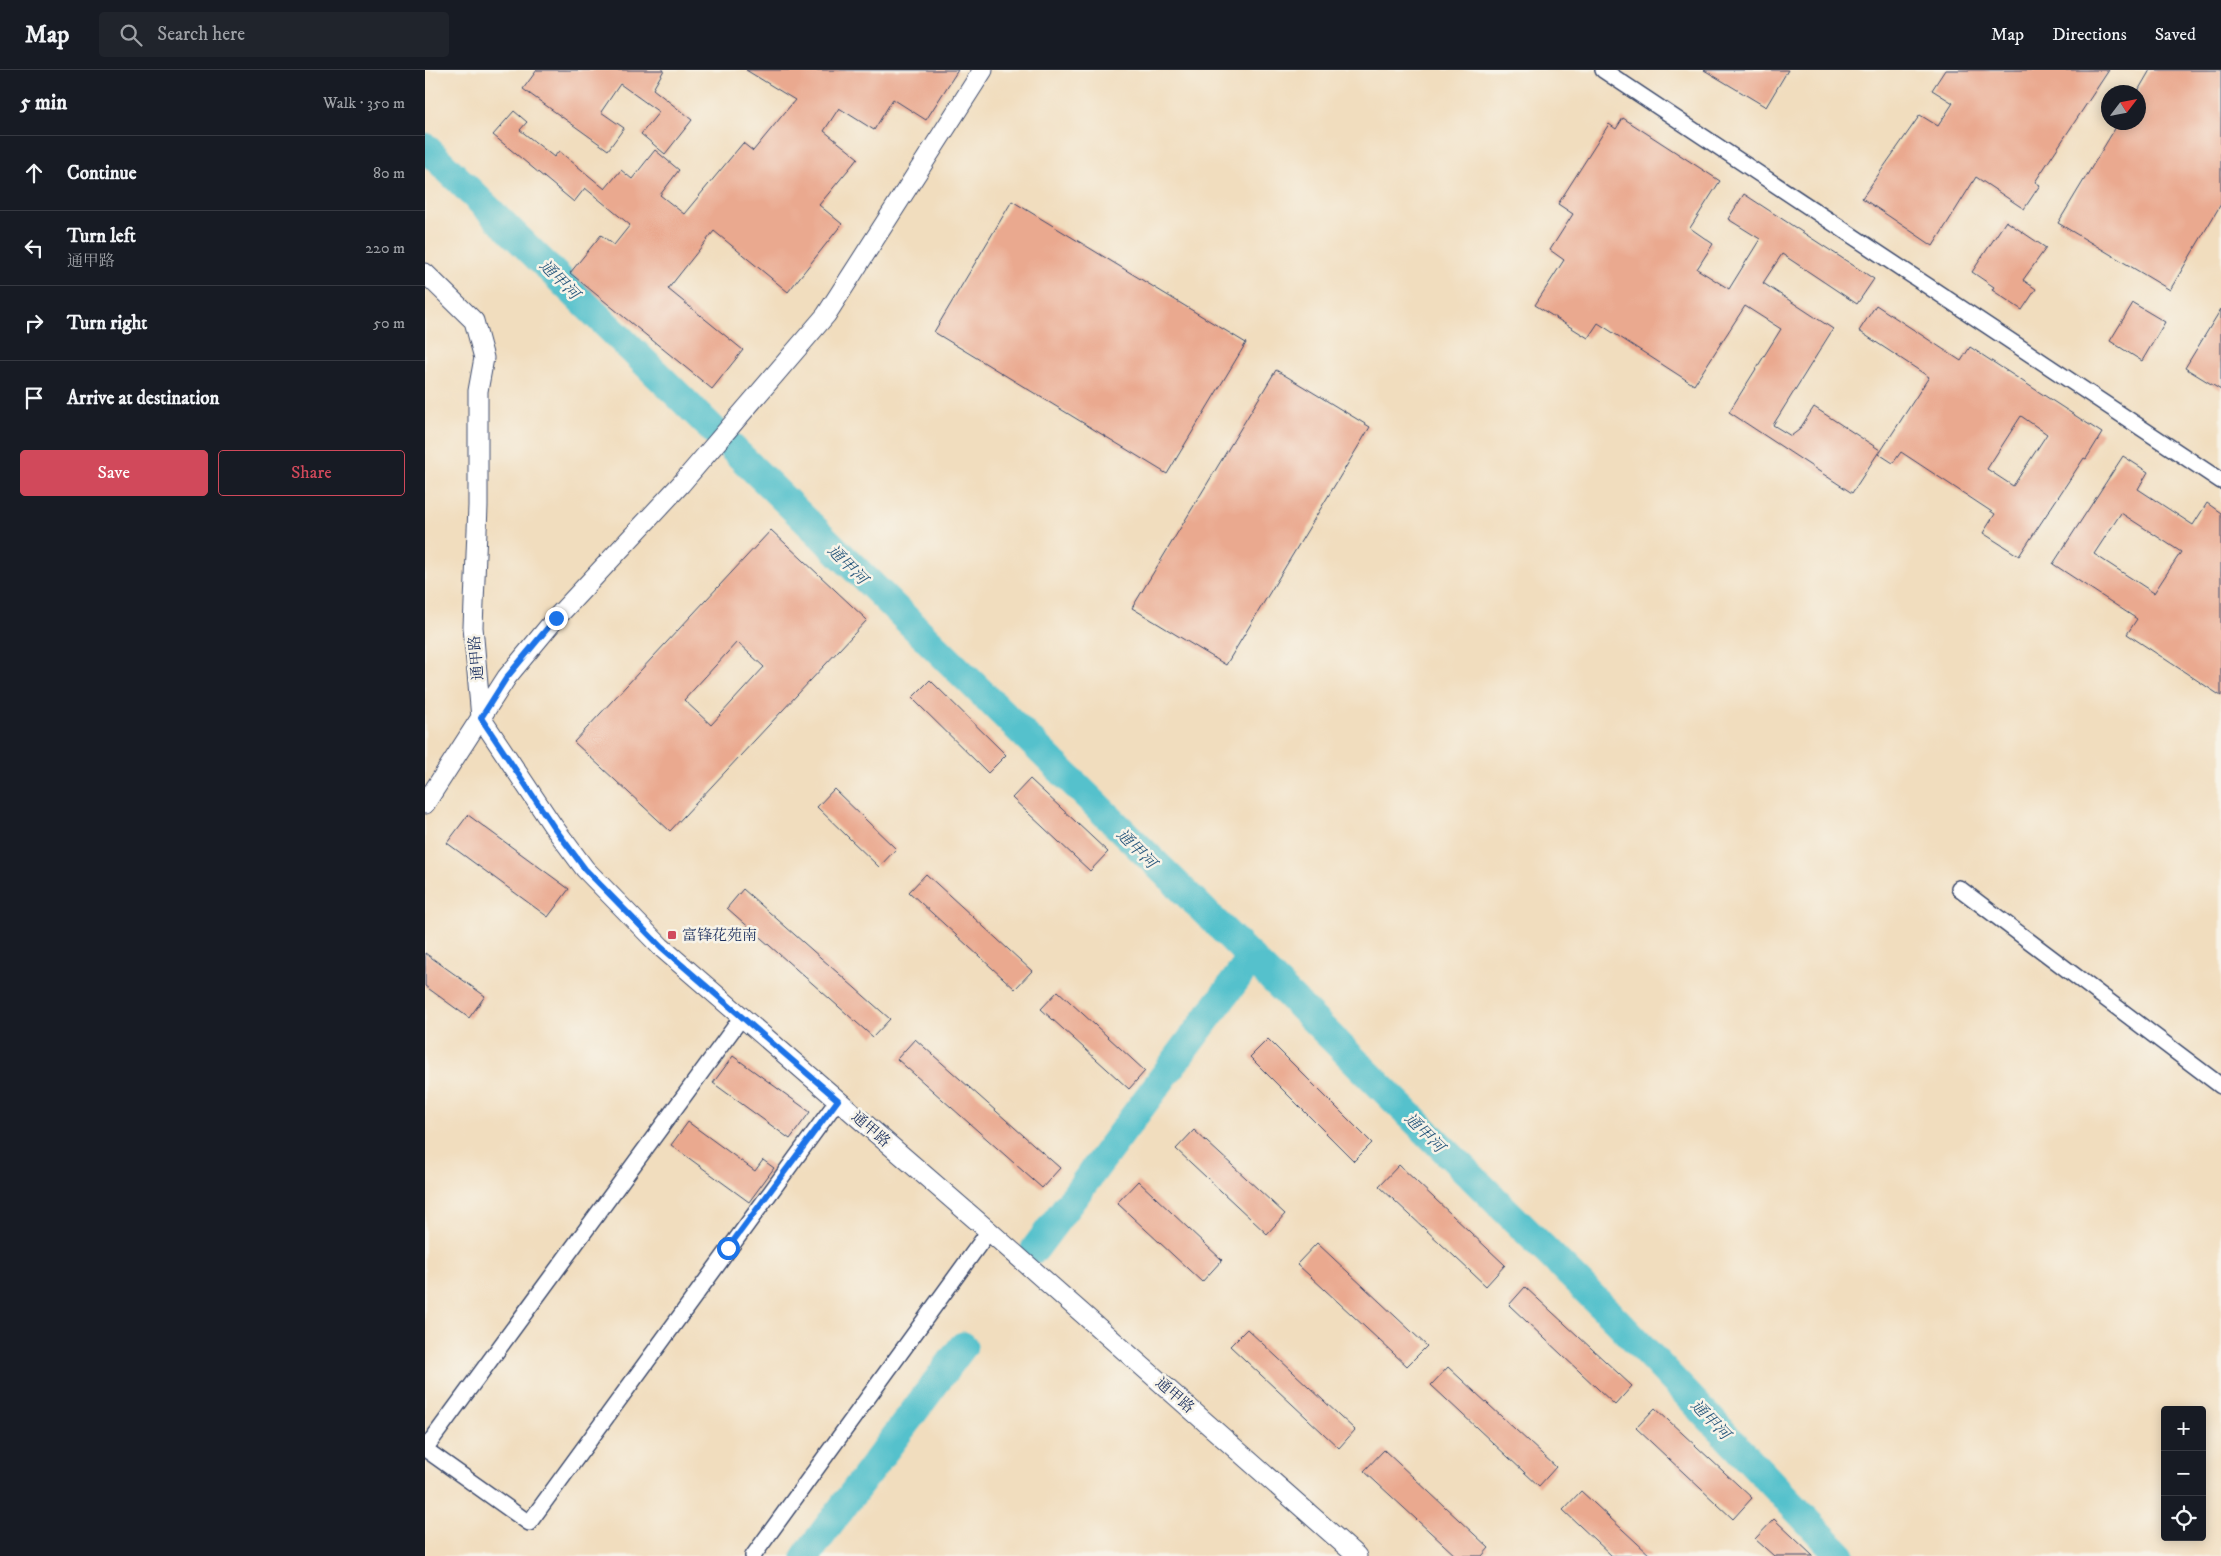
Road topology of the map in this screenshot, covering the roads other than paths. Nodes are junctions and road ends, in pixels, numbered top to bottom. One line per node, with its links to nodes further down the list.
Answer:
1 (983, 70): 5 (street)
2 (1603, 70): 4 (street)
3 (425, 272): 5 (street, 通甲路)
4 (2221, 481)
5 (481, 718): 6 (street); 8 (street, 通甲路)
6 (425, 804)
7 (1959, 888): 9 (street)
8 (742, 1017): 10 (street, 通甲路); 12 (street)
9 (2221, 1086)
10 (838, 1100): 11 (street, 通甲路); 12 (street)
11 (989, 1231): 13 (street); 14 (street, 通甲路)
12 (425, 1449)
13 (753, 1556)
14 (1357, 1556)

